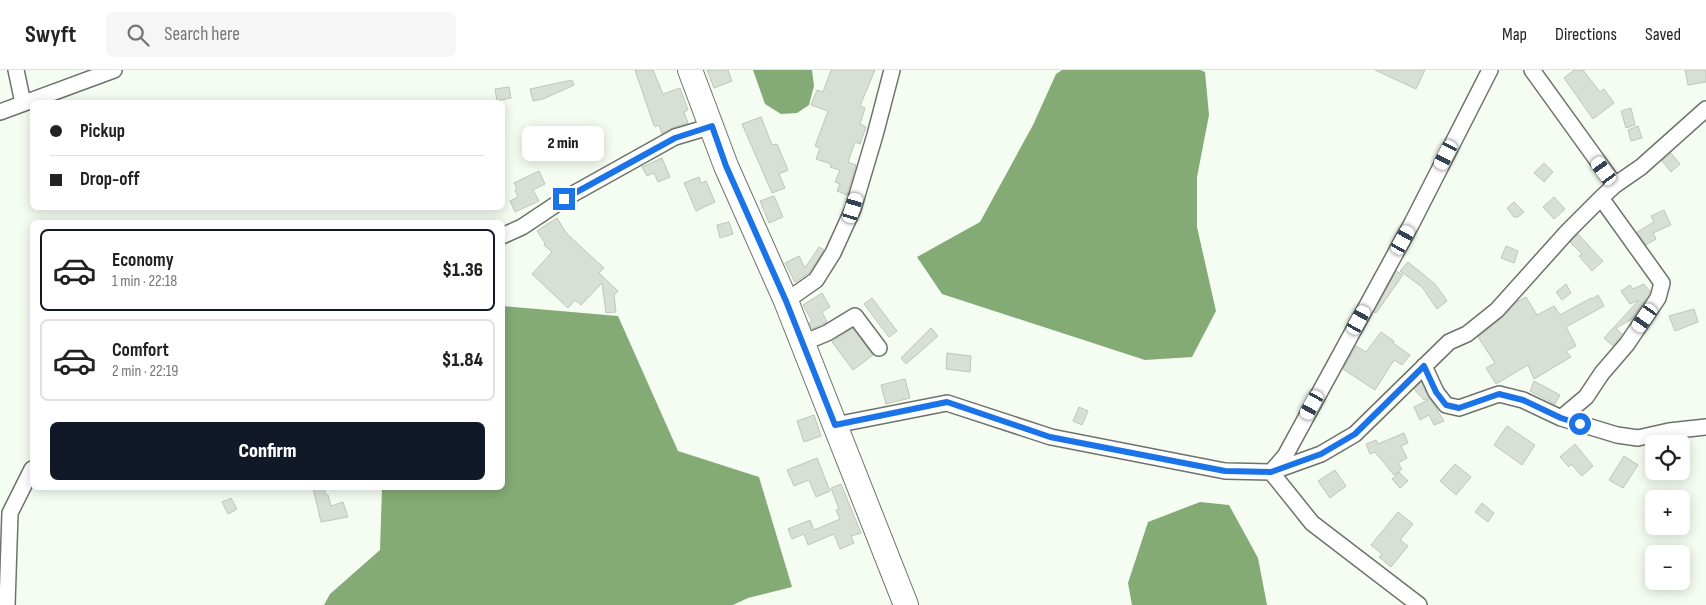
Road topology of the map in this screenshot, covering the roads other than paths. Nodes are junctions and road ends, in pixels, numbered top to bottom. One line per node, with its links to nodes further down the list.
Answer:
1 (16, 70): 9 (street)
2 (114, 70): 7 (street)
3 (690, 70): 12 (main road)
4 (892, 70): 16 (street)
5 (1490, 70): 23 (street)
6 (1532, 70): 13 (street)
7 (34, 100)
8 (30, 101): 9 (street)
9 (23, 104): 11 (street)
10 (1706, 109): 13 (street)
11 (0, 112)
12 (712, 126): 15 (street); 16 (main road)
13 (1614, 185): 14 (street)
14 (1601, 198): 19 (street); 20 (street)
15 (505, 235)
16 (786, 301): 17 (main road)
17 (802, 343): 18 (street); 21 (main road)
18 (879, 348)
19 (1424, 366): 20 (street); 23 (street)
20 (1561, 418): 22 (street)
21 (835, 425): 23 (street); 28 (main road)
22 (1706, 427)
23 (1271, 472): 29 (street)
24 (30, 473): 25 (street)
25 (17, 500): 26 (street); 27 (street)
26 (0, 507)
27 (7, 605)
28 (906, 605)
29 (1419, 605)

